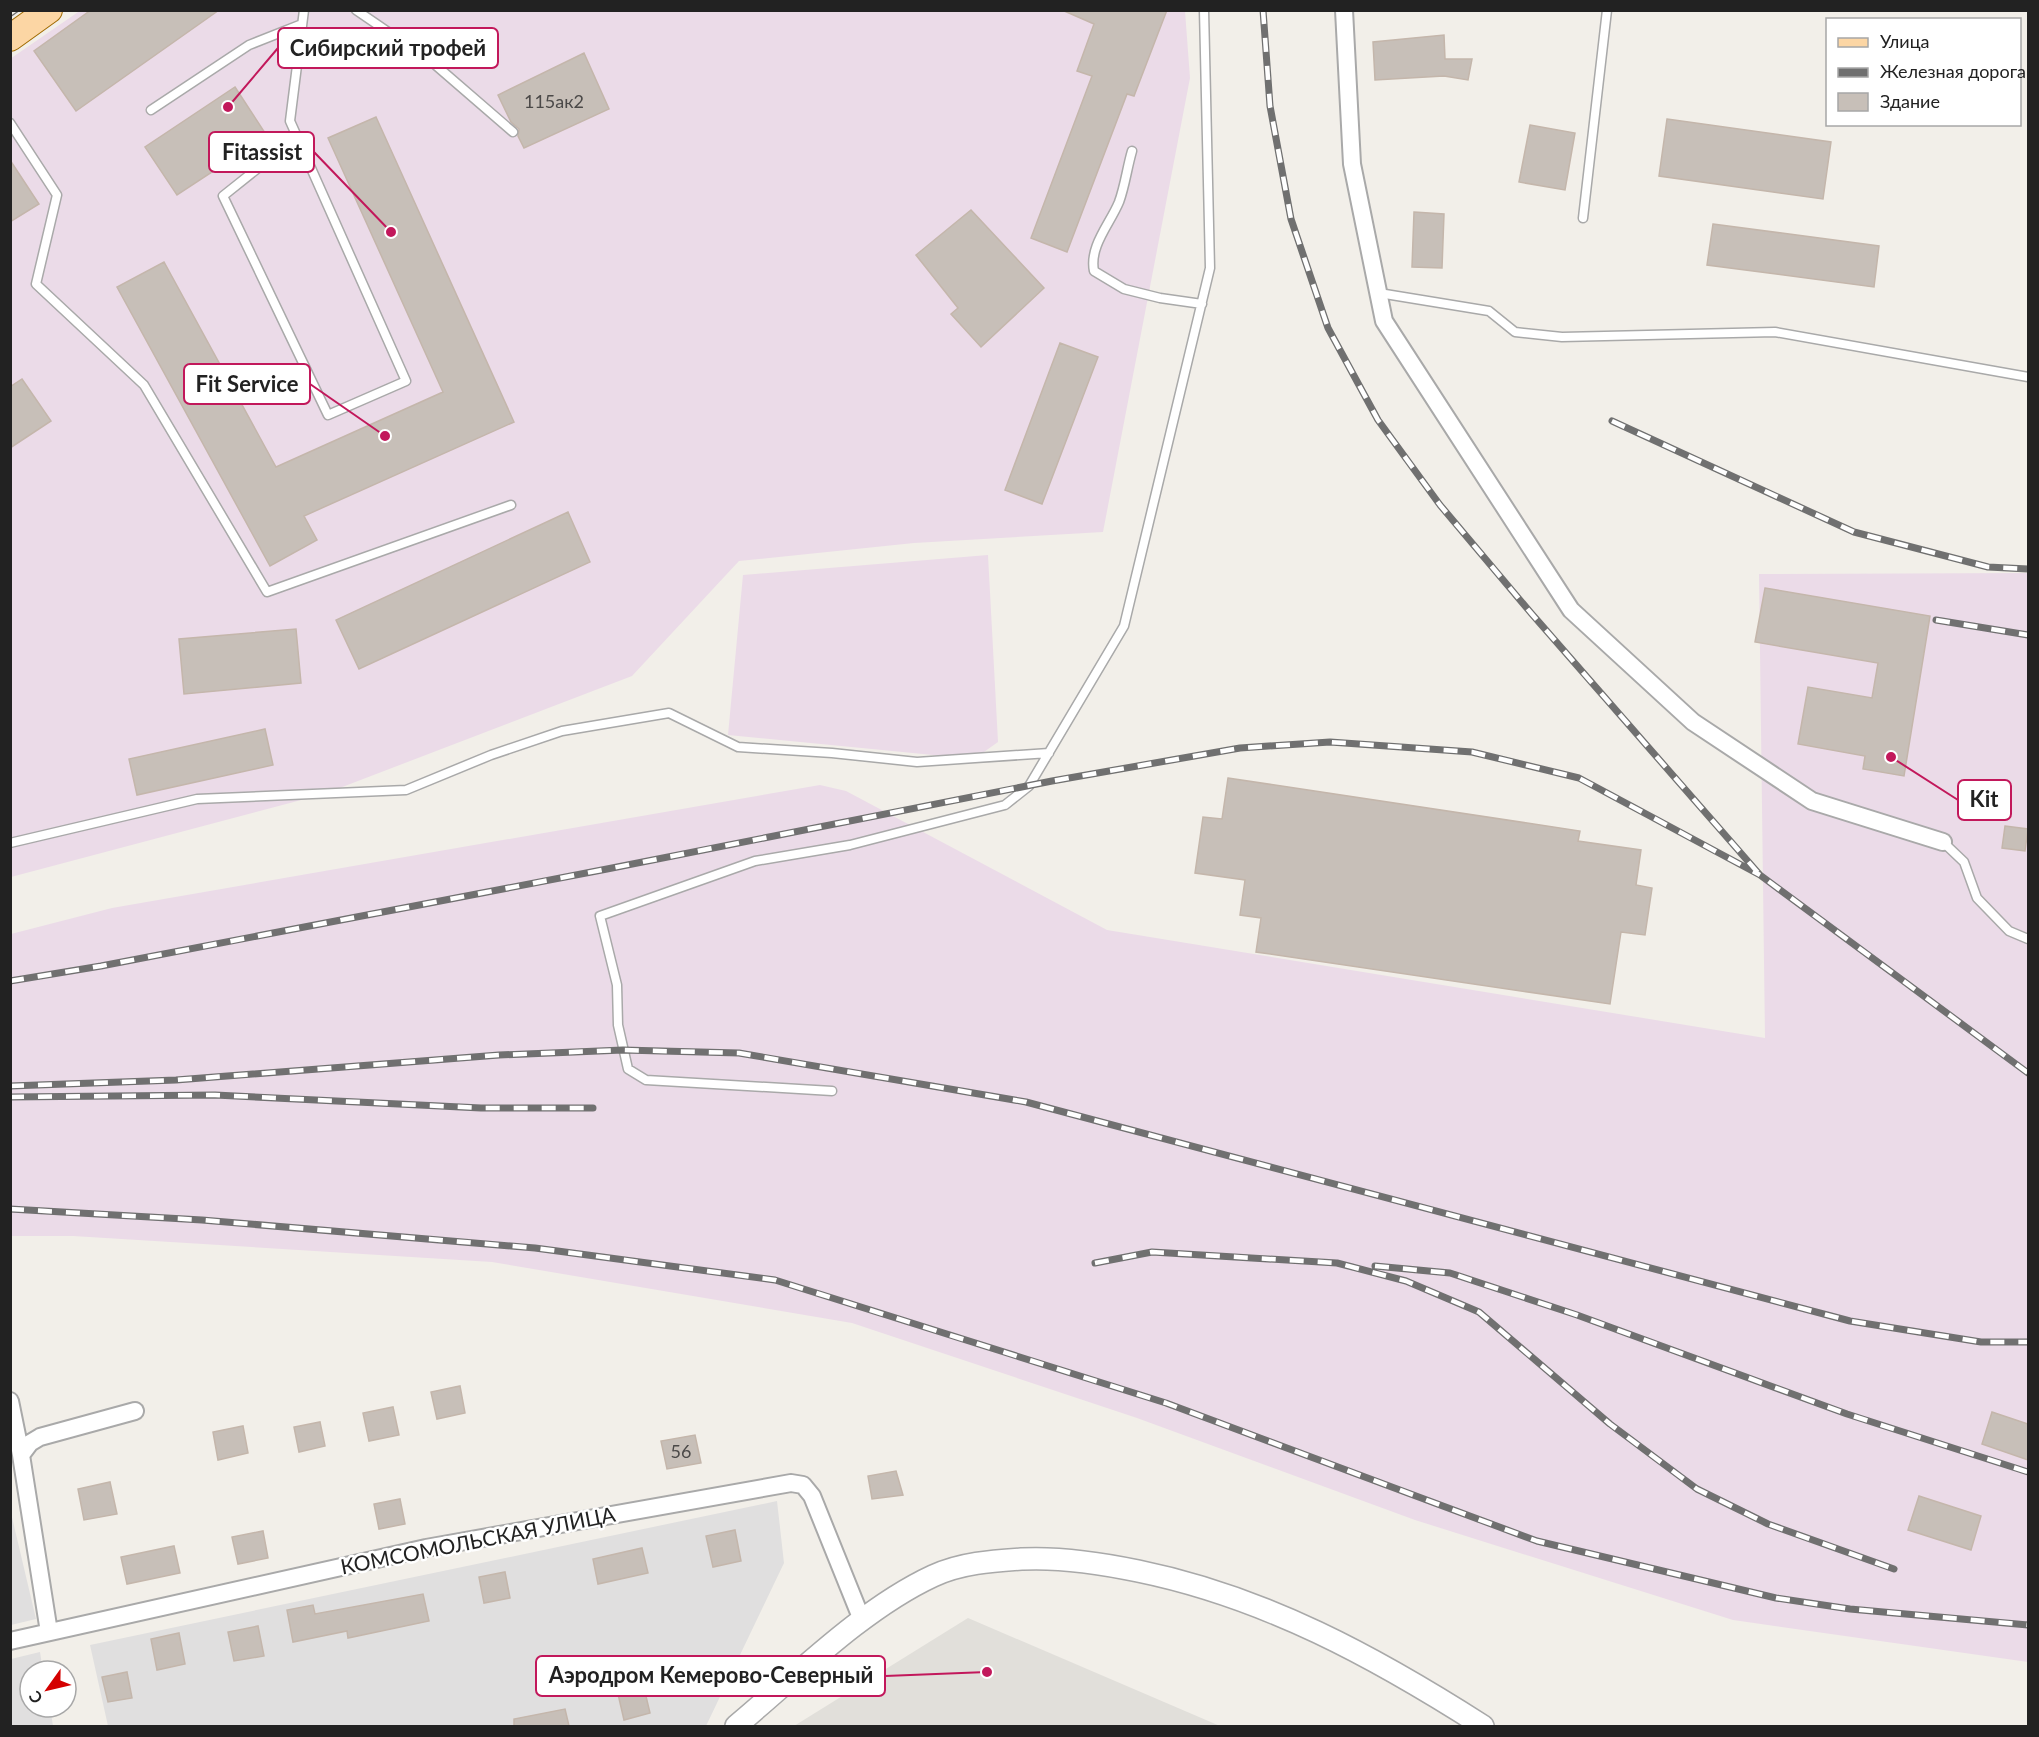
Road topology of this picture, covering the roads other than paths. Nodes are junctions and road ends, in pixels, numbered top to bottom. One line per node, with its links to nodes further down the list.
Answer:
1 (49, 10): 8 (main road)
2 (304, 10): 7 (lane)
3 (356, 10): 11 (lane)
4 (1204, 10): 16 (lane)
5 (1344, 10): 15 (street)
6 (1607, 10): 14 (lane)
7 (302, 24): 9 (lane); 12 (lane)
8 (10, 38)
9 (151, 110)
10 (10, 123): 18 (lane)
11 (513, 132)
12 (297, 137): 12 (lane)
13 (1132, 151): 16 (lane)
14 (1583, 218)
15 (1379, 293): 17 (lane); 21 (street)
16 (1202, 304): 19 (lane)
17 (2028, 377)
18 (511, 505)
19 (1049, 753): 20 (lane); 23 (lane)
20 (10, 843)
21 (1943, 843): 22 (lane)
22 (2028, 939)
23 (832, 1091)
24 (10, 1401): 26 (street)
25 (135, 1411): 26 (street)
26 (21, 1455): 28 (street)
27 (862, 1620): 28 (street, КОМСОМОЛЬСКАЯ УЛИЦА); 30 (street); 31 (street)
28 (49, 1632): 29 (street, КОМСОМОЛЬСКАЯ УЛИЦА)
29 (10, 1641)
30 (736, 1726)
31 (1483, 1726)

